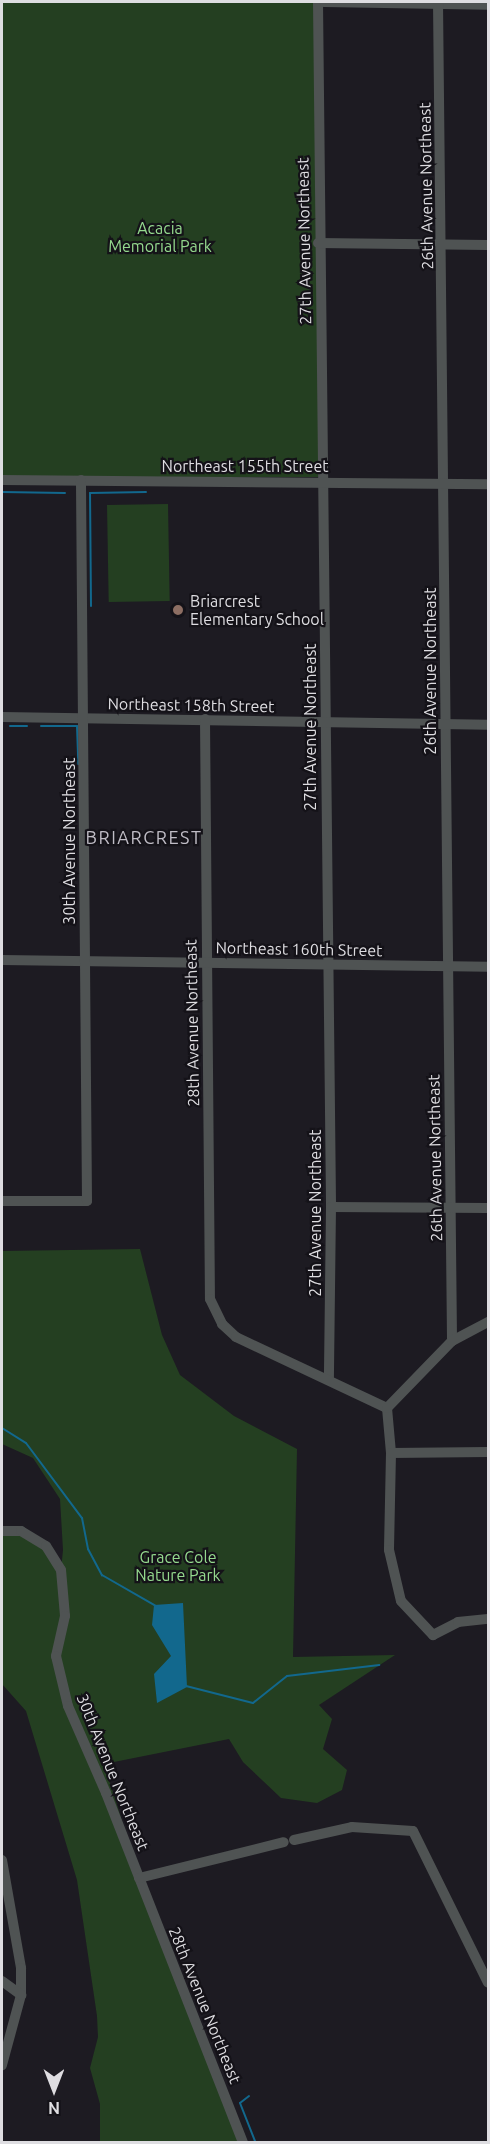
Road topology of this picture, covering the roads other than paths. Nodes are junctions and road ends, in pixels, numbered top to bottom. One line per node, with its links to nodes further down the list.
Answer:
1 (318, 2): 5 (street, 27th Avenue Northeast)
2 (324, 2): 3 (street)
3 (438, 3): 4 (street); 6 (street, 26th Avenue Northeast)
4 (489, 4)
5 (318, 243): 6 (street); 10 (street, 27th Avenue Northeast)
6 (442, 244): 7 (street); 11 (street, 26th Avenue Northeast)
7 (489, 245)
8 (2, 480): 9 (street, Northeast 155th Street)
9 (81, 480): 10 (street, Northeast 155th Street); 14 (street, 30th Avenue Northeast)
10 (323, 481): 11 (street, Northeast 155th Street); 16 (street, 27th Avenue Northeast)
11 (444, 483): 12 (street, Northeast 155th Street); 17 (street, 26th Avenue Northeast)
12 (489, 484)
13 (2, 717): 14 (street, Northeast 158th Street)
14 (83, 718): 15 (street, Northeast 158th Street); 20 (street, 30th Avenue Northeast)
15 (205, 719): 16 (street, Northeast 158th Street); 21 (street, 28th Avenue Northeast)
16 (325, 722): 17 (street, Northeast 158th Street); 22 (street, 27th Avenue Northeast)
17 (446, 724): 18 (street, Northeast 158th Street); 23 (street, 26th Avenue Northeast)
18 (489, 725)
19 (2, 960): 20 (street, Northeast 160th Street)
20 (85, 961): 21 (street, Northeast 160th Street); 25 (street, 30th Avenue Northeast)
21 (206, 963): 22 (street, Northeast 160th Street); 31 (street, 28th Avenue Northeast)
22 (327, 965): 23 (street, Northeast 160th Street); 26 (street, 27th Avenue Northeast)
23 (446, 966): 24 (street, Northeast 160th Street); 27 (street, 26th Avenue Northeast)
24 (489, 967)
25 (2, 1201)
26 (331, 1207): 27 (street); 31 (street, 27th Avenue Northeast)
27 (451, 1208): 28 (street); 30 (street, 26th Avenue Northeast)
28 (489, 1208)
29 (489, 1322): 30 (street)
30 (452, 1341): 32 (street)
31 (329, 1380): 32 (street)
32 (387, 1408): 34 (street)
33 (489, 1452): 34 (street)
34 (391, 1453): 36 (street)
35 (2, 1531): 38 (street, 30th Avenue Northeast)
36 (489, 1619)
37 (2, 1860): 41 (street)
38 (139, 1878): 40 (street); 43 (street, 28th Avenue Northeast)
39 (2, 1981): 41 (street)
40 (489, 1983)
41 (21, 1995): 42 (street)
42 (2, 2065)
43 (243, 2142)

